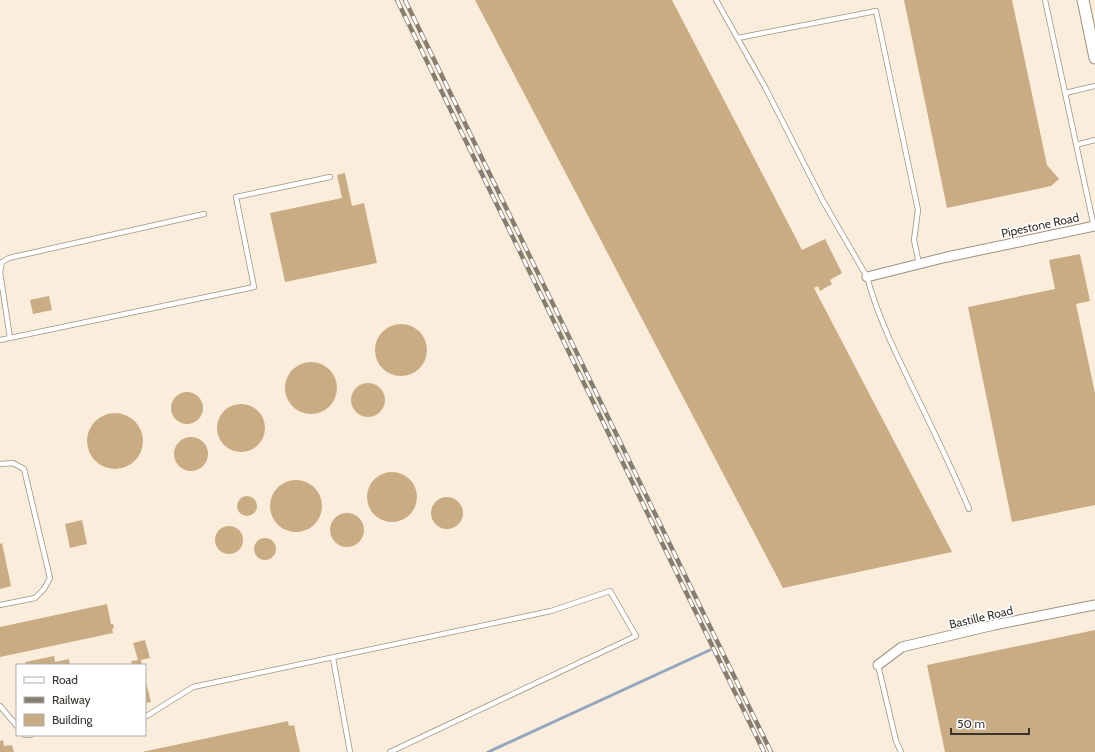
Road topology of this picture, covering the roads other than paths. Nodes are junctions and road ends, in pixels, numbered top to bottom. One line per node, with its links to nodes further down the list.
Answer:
1 (716, 0): 4 (lane)
2 (1045, 0): 7 (lane)
3 (1083, 0): 5 (street)
4 (738, 38): 13 (lane); 15 (lane)
5 (1095, 58)
6 (1095, 86): 7 (lane)
7 (1065, 93): 9 (lane)
8 (1095, 140): 9 (lane)
9 (1076, 145): 12 (lane)
10 (330, 177): 16 (lane)
11 (204, 214): 14 (lane)
12 (1094, 226): 13 (street, Pipestone Road)
13 (919, 264): 15 (street, Pipestone Road)
14 (0, 272): 16 (lane)
15 (867, 277): 19 (lane)
16 (10, 338): 17 (lane)
17 (0, 340)
18 (0, 464): 20 (lane)
19 (969, 509)
20 (0, 605)
21 (1095, 605): 23 (street, Bastille Road)
22 (332, 658): 25 (lane); 27 (lane); 28 (lane)
23 (878, 665): 29 (lane)
24 (0, 706): 26 (lane)
25 (146, 716)
26 (16, 725)
27 (350, 752)
28 (390, 752)
29 (901, 752)

